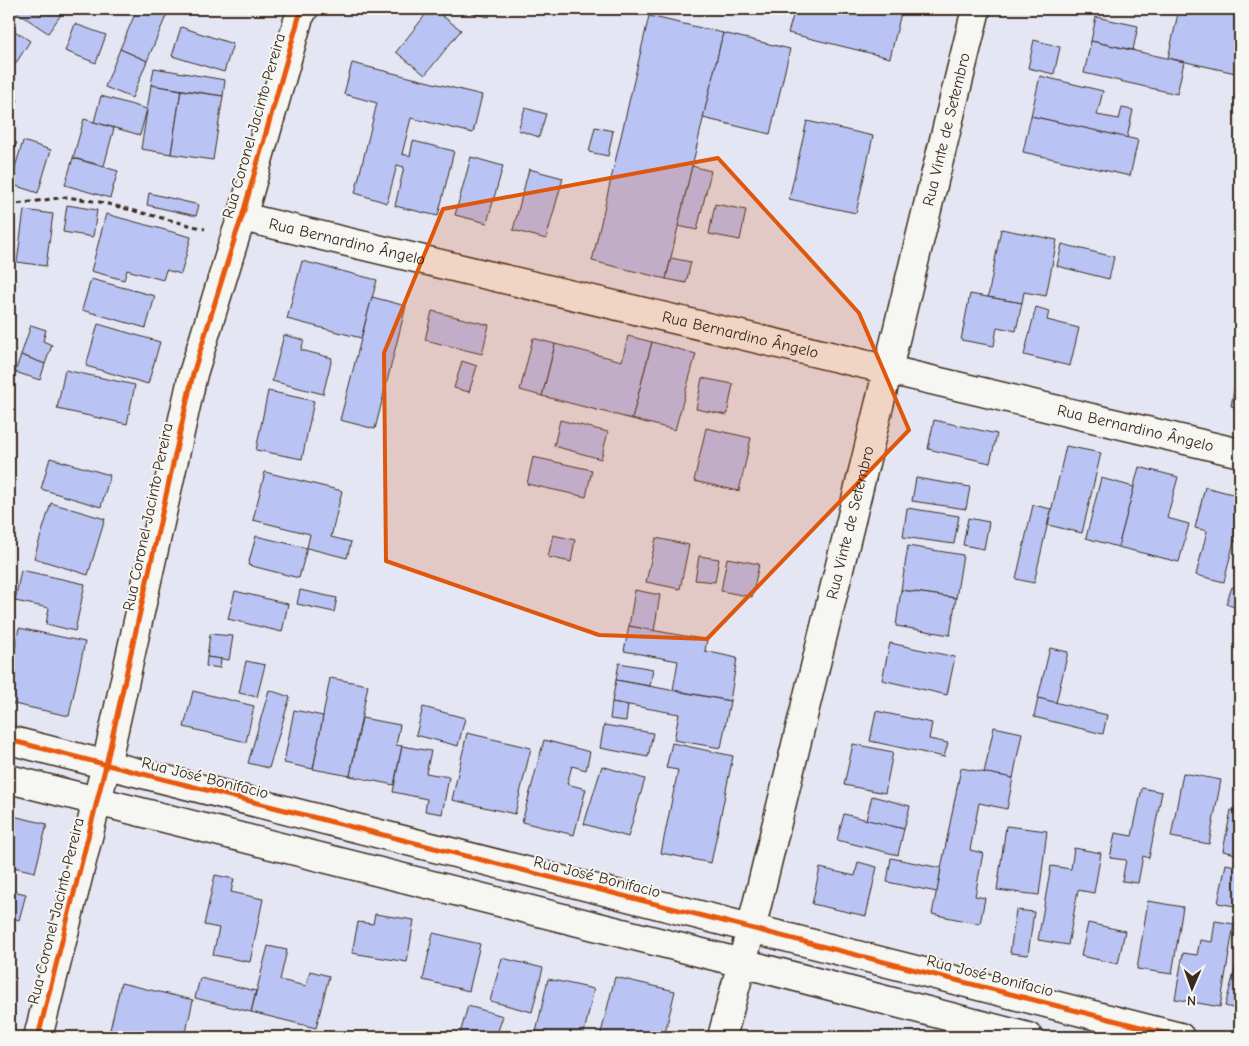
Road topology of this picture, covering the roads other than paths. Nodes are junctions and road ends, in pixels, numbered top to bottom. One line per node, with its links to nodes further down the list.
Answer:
1 (304, 9): 3 (street, Rua Coronel Jacinto Pereira)
2 (976, 9): 4 (street, Rua Vinte de Setembro)
3 (239, 226): 4 (street, Rua Bernardino Ângelo); 7 (street, Rua Coronel Jacinto Pereira)
4 (889, 369): 5 (street, Rua Bernardino Ângelo); 10 (street, Rua Vinte de Setembro)
5 (1240, 453)
6 (9, 740): 7 (street, Rua José Bonifacio)
7 (106, 766): 9 (street, Rua Coronel Jacinto Pereira); 10 (street, Rua José Bonifacio)
8 (9, 779): 9 (street)
9 (97, 801): 11 (street); 12 (street, Rua Coronel Jacinto Pereira)
10 (751, 929): 11 (street, Rua Vinte de Setembro); 15 (street, Rua José Bonifacio)
11 (742, 963): 13 (street, Rua Vinte de Setembro); 14 (street)
12 (38, 1037)
13 (722, 1037)
14 (1028, 1037)
15 (1180, 1037)

